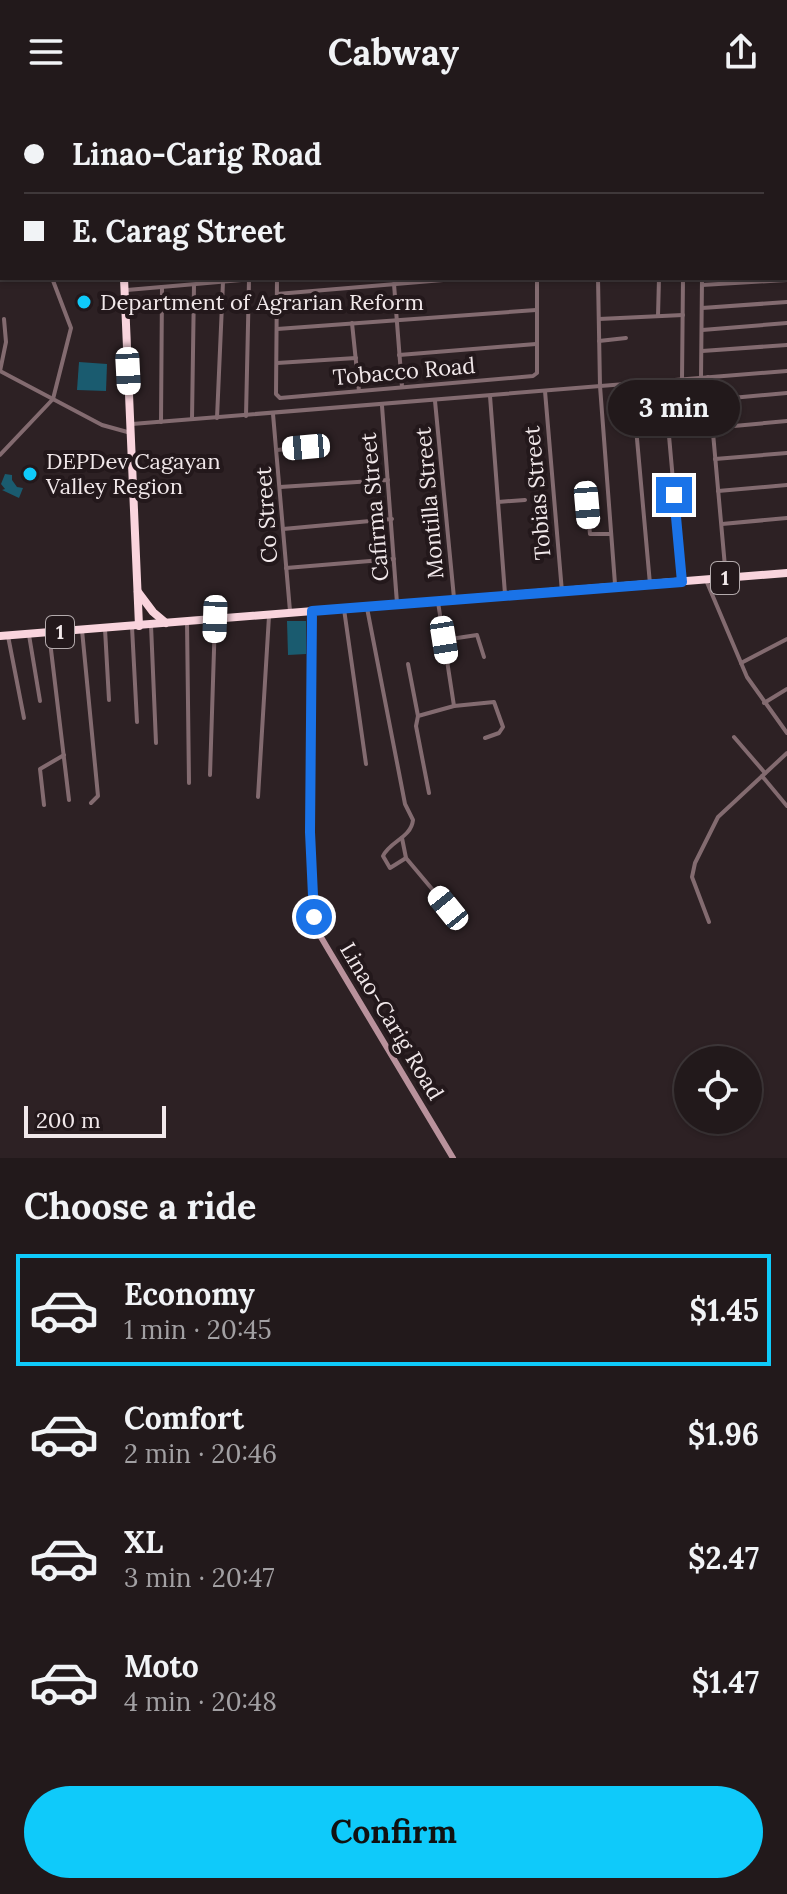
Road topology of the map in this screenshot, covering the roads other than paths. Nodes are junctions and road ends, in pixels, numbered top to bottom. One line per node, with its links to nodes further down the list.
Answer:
1 (53, 280): 52 (street)
2 (124, 280): 17 (highway)
3 (249, 280): 12 (street); 57 (street)
4 (277, 280): 18 (street)
5 (443, 280): 13 (street)
6 (537, 280): 21 (street)
7 (598, 280): 26 (street)
8 (659, 280): 23 (street)
9 (683, 280): 22 (street)
10 (702, 280): 15 (street)
11 (787, 280): 15 (street)
12 (223, 282): 14 (street); 58 (street)
13 (394, 284): 18 (street); 25 (street)
14 (194, 285): 16 (street); 59 (street)
15 (702, 285): 20 (street)
16 (162, 287): 17 (street); 61 (street)
17 (124, 290): 62 (highway)
18 (277, 294): 29 (street)
19 (787, 302): 20 (street)
20 (702, 308): 30 (street)
21 (536, 310): 25 (street); 33 (street)
22 (683, 315): 23 (street); 43 (street)
23 (658, 316): 26 (street)
24 (4, 319): 39 (street)
25 (397, 319): 27 (street); 36 (street)
26 (599, 319): 32 (street)
27 (352, 323): 29 (street); 37 (street)
28 (787, 323): 30 (street)
29 (277, 329): 38 (street)
30 (702, 330): 35 (street)
31 (626, 338): 32 (street)
32 (599, 341): 46 (street)
33 (536, 344): 36 (street); 47 (street, Tobacco Road)
34 (787, 345): 35 (street)
35 (702, 351): 42 (street)
36 (399, 355): 47 (street)
37 (356, 358): 38 (street); 48 (street)
38 (277, 363): 48 (street, Tobacco Road)
39 (0, 371): 52 (street)
40 (787, 371): 41 (street)
41 (708, 377): 42 (street); 53 (street)
42 (701, 378): 43 (street)
43 (682, 379): 44 (street)
44 (664, 380): 45 (street); 86 (street)
45 (632, 383): 46 (street); 87 (street)
46 (600, 386): 49 (street); 80 (street)
47 (402, 387): 48 (street, Tobacco Road)
48 (359, 391)
49 (545, 391): 51 (street); 89 (street, Tobias Street)
50 (787, 393): 53 (street)
51 (490, 396): 54 (street); 74 (street)
52 (53, 399): 62 (street); 67 (street)
53 (710, 400): 63 (street)
54 (435, 401): 55 (street); 92 (street, Montilla Street)
55 (382, 406): 56 (street); 69 (street, Cafirma Street)
56 (273, 414): 57 (street); 65 (street, Co Street)
57 (246, 416): 58 (street)
58 (217, 418): 59 (street)
59 (192, 420): 61 (street)
60 (787, 421): 63 (street)
61 (161, 422): 62 (street)
62 (131, 428): 90 (highway)
63 (712, 428): 68 (street)
64 (306, 447): 65 (street)
65 (277, 450): 71 (street, Co Street)
66 (787, 453): 68 (street)
67 (0, 455)
68 (715, 459): 72 (street)
69 (388, 480): 71 (street); 77 (street, Cafirma Street)
70 (787, 485): 72 (street)
71 (280, 487): 79 (street, Co Street)
72 (718, 491): 78 (street)
73 (525, 500): 74 (street)
74 (498, 502): 91 (street)
75 (587, 505): 80 (street)
76 (787, 518): 78 (street)
77 (392, 519): 79 (street); 81 (street, Cafirma Street)
78 (721, 524): 84 (street)
79 (283, 529): 82 (street, Co Street)
80 (611, 534): 88 (street)
81 (394, 559): 82 (street); 94 (street, Cafirma Street)
82 (286, 568): 98 (street, Co Street)
83 (787, 573): 84 (highway, 1)
84 (726, 578): 85 (highway, 1)
85 (706, 580): 86 (highway, 1); 114 (street)
86 (682, 582): 87 (highway, 1)
87 (650, 584): 88 (highway, 1)
88 (615, 587): 89 (highway, 1)
89 (562, 592): 91 (highway, 1)
90 (138, 594): 102 (highway); 104 (highway); 105 (highway)
91 (505, 596): 92 (highway, 1)
92 (454, 601): 93 (highway, 1)
93 (438, 602): 94 (highway, 1); 112 (street)
94 (397, 605): 95 (highway, 1)
95 (367, 608): 96 (highway, 1); 140 (street)
96 (344, 609): 97 (highway, 1); 130 (street)
97 (312, 611): 98 (highway, 1); 144 (main road, Linao-Carig Road)
98 (290, 613): 99 (highway, 1)
99 (269, 614): 100 (highway, 1); 135 (street)
100 (215, 619): 101 (highway, 1); 132 (street)
101 (187, 621): 102 (highway, 1); 133 (street)
102 (167, 623): 103 (highway, 1)
103 (151, 625): 104 (highway, 1); 127 (street)
104 (136, 626): 105 (highway, 1); 123 (street)
105 (120, 628): 106 (highway, 1)
106 (105, 629): 107 (highway, 1); 117 (street)
107 (82, 630): 108 (highway, 1); 137 (street)
108 (49, 633): 109 (highway, 1); 129 (street)
109 (29, 635): 110 (highway, 1); 118 (street)
110 (4, 636): 122 (street)
111 (787, 639): 114 (street)
112 (444, 640): 113 (street); 120 (street)
113 (484, 657)
114 (741, 663): 119 (street)
115 (408, 664): 121 (street)
116 (787, 689): 119 (street)
117 (109, 700)
118 (40, 701)
119 (764, 703): 124 (street)
120 (454, 706): 121 (street); 126 (street)
121 (418, 716): 134 (street)
122 (24, 718)
123 (137, 722)
124 (787, 733)
125 (734, 737): 131 (street)
126 (485, 738)
127 (156, 743)
128 (787, 753): 131 (street)
129 (64, 755): 136 (street); 138 (street)
130 (366, 764)
131 (763, 774): 139 (street); 143 (street)
132 (210, 775)
133 (189, 783)
134 (429, 793)
135 (258, 797)
136 (69, 800)
137 (91, 803)
138 (44, 805)
139 (787, 806)
140 (402, 838): 141 (street); 141 (street)
141 (406, 858): 142 (street)
142 (448, 908)
143 (709, 922)
144 (453, 1158)

